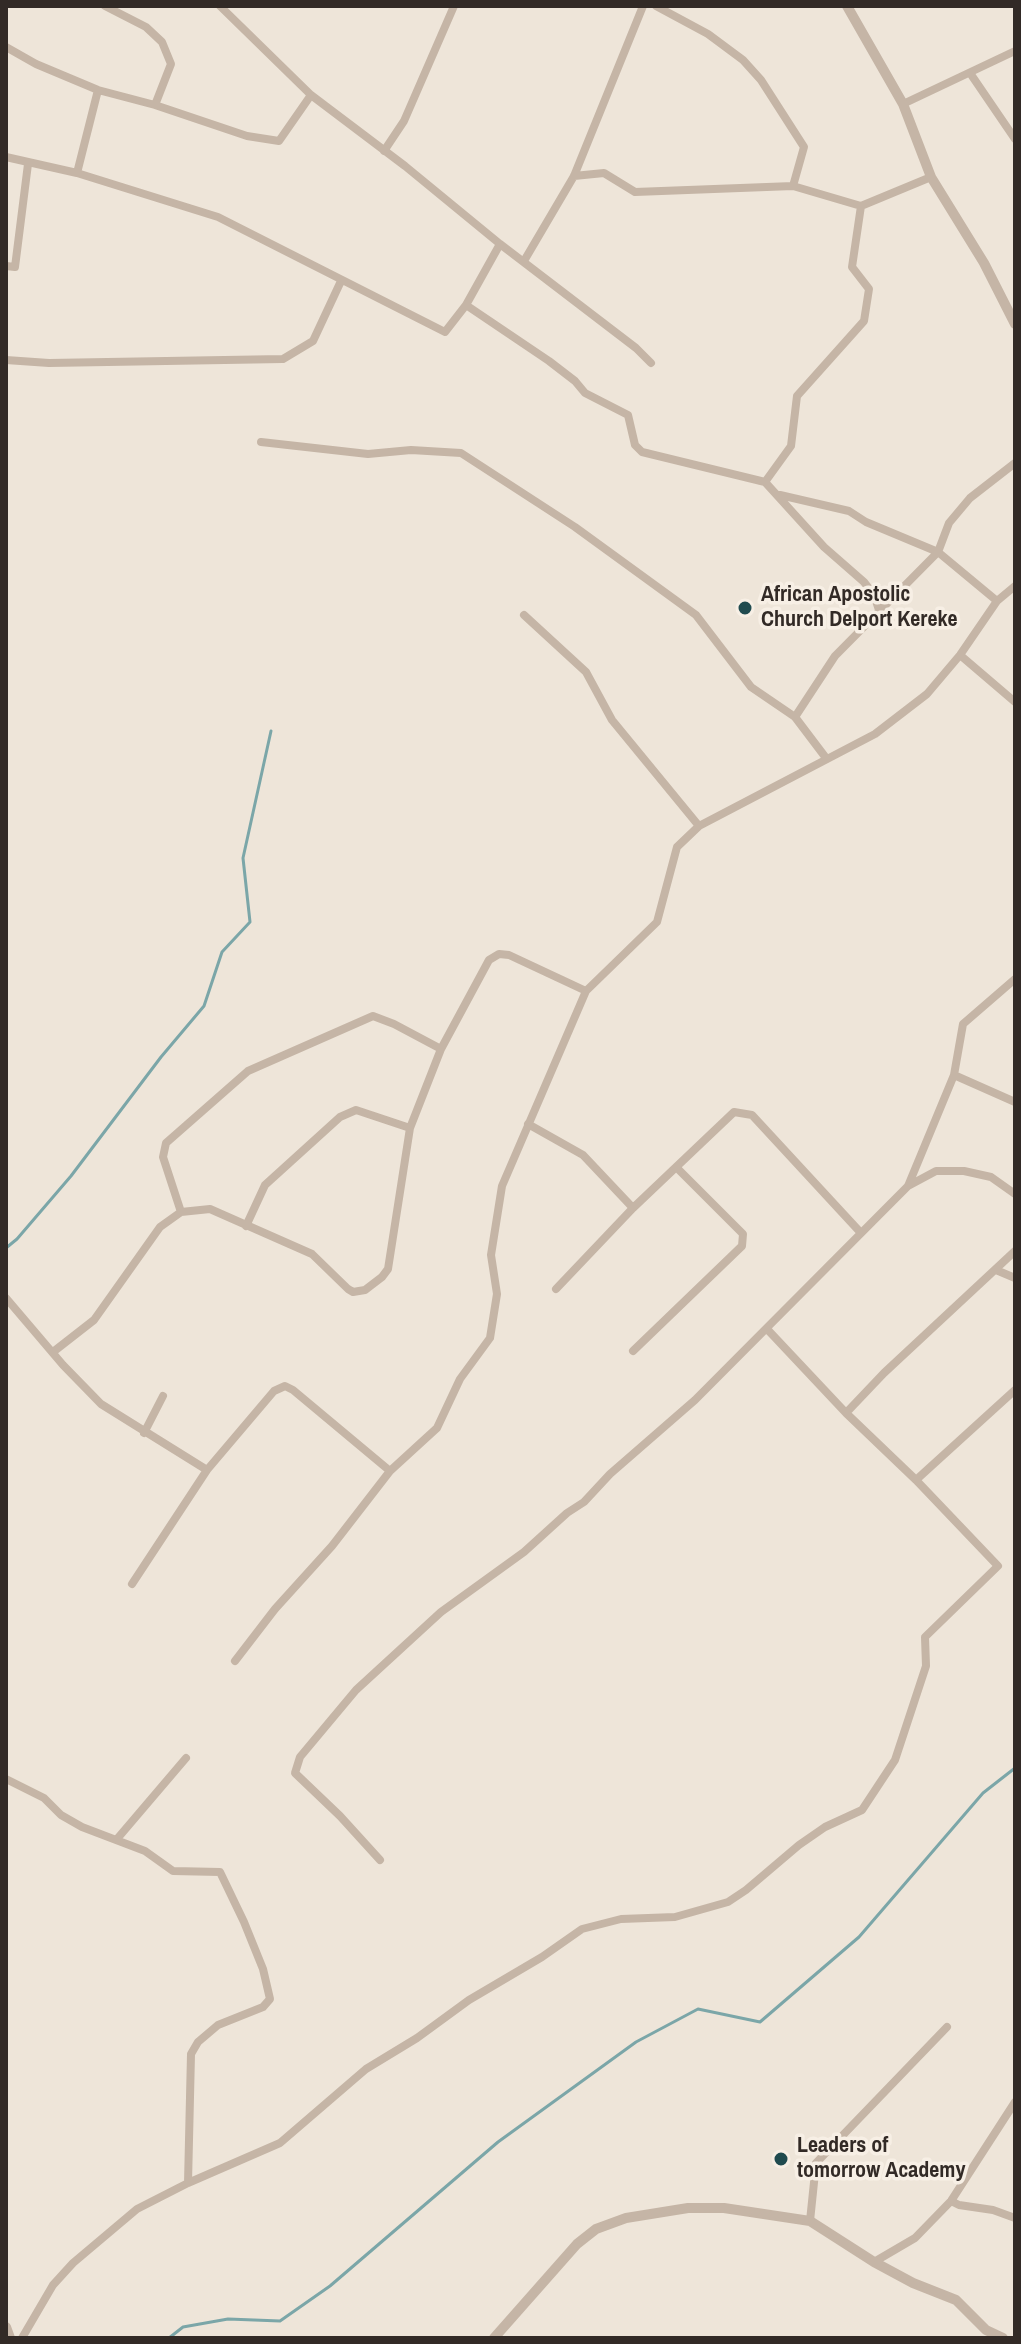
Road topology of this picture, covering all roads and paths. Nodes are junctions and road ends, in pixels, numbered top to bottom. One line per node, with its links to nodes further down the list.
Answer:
1 (105, 6): 13 (street)
2 (220, 6): 11 (street)
3 (454, 6): 15 (street)
4 (643, 6): 19 (street)
5 (656, 6): 21 (street)
6 (847, 6): 12 (street)
7 (6, 47): 10 (street)
8 (1015, 51): 9 (street)
9 (970, 73): 12 (street); 14 (street)
10 (98, 90): 13 (street); 18 (street)
11 (311, 95): 13 (street); 15 (street)
12 (903, 104): 20 (street)
13 (155, 105)
14 (1015, 139)
15 (384, 151): 23 (street)
16 (6, 157): 17 (street)
17 (28, 164): 18 (street); 25 (street)
18 (77, 173): 26 (street)
19 (574, 176): 21 (street); 24 (street)
20 (931, 177): 22 (street); 28 (street)
21 (793, 186): 22 (street)
22 (861, 206): 33 (street)
23 (500, 244): 24 (street); 27 (street)
24 (524, 261): 30 (street)
25 (6, 266)
26 (341, 281): 27 (street); 29 (street)
27 (466, 305): 33 (street)
28 (1015, 324)
29 (6, 360)
30 (651, 363)
31 (261, 442): 42 (street)
32 (1015, 463): 35 (street)
33 (765, 482): 34 (street)
34 (780, 495): 35 (street); 38 (street)
35 (938, 552): 37 (street); 38 (street)
36 (1015, 586): 37 (street)
37 (997, 601): 40 (street)
38 (879, 610): 42 (street)
39 (524, 615): 44 (street)
40 (960, 655): 41 (street); 43 (street)
41 (1015, 702)
42 (795, 717): 43 (street)
43 (826, 758): 44 (street)
44 (699, 826): 46 (street)
45 (1015, 979): 48 (street)
46 (586, 991): 47 (street); 50 (street)
47 (441, 1049): 51 (street); 56 (street)
48 (954, 1075): 49 (street); 53 (street)
49 (1015, 1102)
50 (528, 1124): 55 (street); 72 (street)
51 (410, 1128): 57 (street); 57 (street)
52 (677, 1168): 55 (street); 58 (street); 65 (street)
53 (908, 1186): 54 (street); 58 (street)
54 (1015, 1194)
55 (633, 1208): 62 (street)
56 (181, 1212): 57 (street); 66 (street)
57 (246, 1226)
58 (861, 1233): 64 (street)
59 (1015, 1251): 60 (street)
60 (996, 1270): 61 (street); 69 (street)
61 (1015, 1278)
62 (556, 1289)
63 (6, 1298): 66 (street)
64 (767, 1329): 69 (street); 79 (street)
65 (633, 1351)
66 (53, 1352): 70 (street)
67 (1015, 1390): 73 (street)
68 (163, 1396): 70 (street)
69 (846, 1413): 73 (street)
70 (144, 1433): 71 (street)
71 (207, 1470): 72 (street); 74 (street)
72 (390, 1471): 75 (street)
73 (916, 1480): 82 (street)
74 (132, 1584)
75 (235, 1661)
76 (186, 1758): 78 (street)
77 (6, 1779): 78 (street)
78 (117, 1839): 82 (street)
79 (380, 1860)
80 (947, 2027): 85 (street)
81 (1015, 2102): 83 (street)
82 (188, 2183): 90 (street)
83 (951, 2201): 84 (street); 86 (street)
84 (1015, 2218)
85 (810, 2221): 86 (street); 91 (street)
86 (874, 2262): 92 (street)
87 (6, 2327): 89 (street)
88 (1015, 2337): 92 (street)
89 (10, 2338)
90 (22, 2338)
91 (494, 2338)
92 (1004, 2338)

